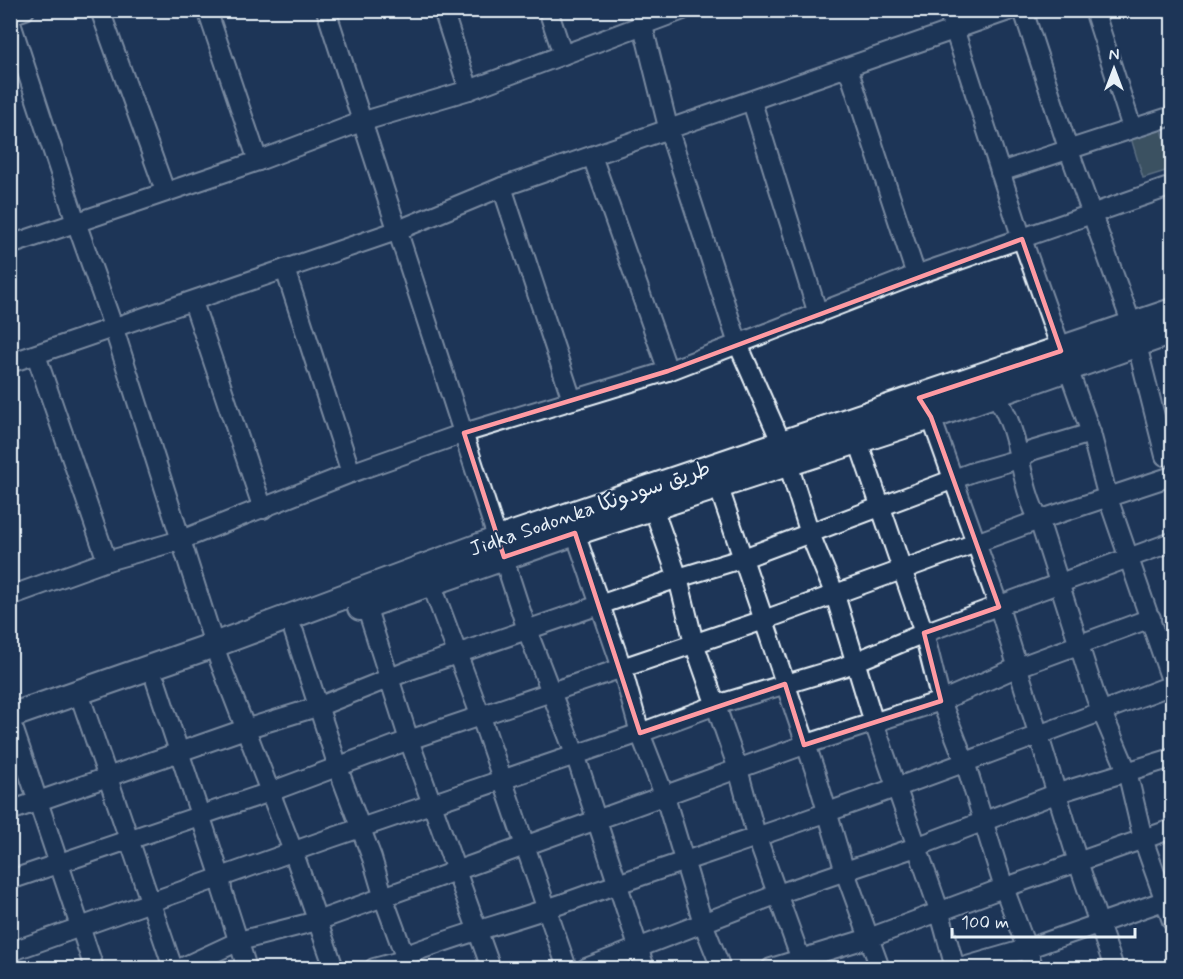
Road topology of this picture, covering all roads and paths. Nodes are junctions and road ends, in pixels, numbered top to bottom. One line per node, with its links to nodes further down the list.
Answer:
1 (25, 10): 12 (street)
2 (100, 10): 30 (street)
3 (207, 10): 26 (street)
4 (326, 10): 21 (street)
5 (443, 10): 18 (street)
6 (548, 10): 16 (street)
7 (683, 10): 13 (street)
8 (948, 10): 15 (street)
9 (1011, 10): 15 (street)
10 (1023, 10): 24 (street)
11 (1094, 10): 22 (street)
12 (10, 15)
13 (641, 17): 16 (street); 23 (street)
14 (10, 20): 32 (street)
15 (955, 31): 17 (street); 27 (street)
16 (563, 55): 18 (street)
17 (848, 68): 19 (street); 37 (street)
18 (469, 90): 21 (street)
19 (752, 102): 23 (street); 40 (street)
20 (1173, 116): 22 (street)
21 (361, 122): 26 (street); 33 (street)
22 (1132, 128): 24 (street)
23 (669, 131): 25 (street); 44 (street)
24 (1068, 148): 27 (street); 31 (street)
25 (592, 156): 29 (street); 48 (street)
26 (258, 161): 30 (street)
27 (1000, 172): 34 (street)
28 (1173, 186): 31 (street)
29 (502, 187): 33 (street); 50 (street)
30 (165, 191): 32 (street)
31 (1094, 214): 34 (street); 43 (street)
32 (76, 222): 35 (street); 41 (street)
33 (396, 231): 36 (street); 52 (street)
34 (1022, 239): 37 (street); 46 (street)
35 (10, 244)
36 (285, 269): 38 (street); 58 (street)
37 (915, 275): 40 (street)
38 (193, 302): 41 (street); 65 (street)
39 (1173, 311): 43 (main road, Jidka Sodonka طريق سودونكا)
40 (818, 314): 44 (street)
41 (114, 328): 45 (street); 69 (street)
42 (1173, 332): 43 (main road, Jidka Sodonka طريق سودونكا)
43 (1135, 334): 46 (main road, Jidka Sodonka طريق سودونكا); 56 (street)
44 (738, 344): 48 (street); 55 (street)
45 (36, 355): 47 (street); 75 (street)
46 (1064, 360): 49 (main road, Jidka Sodonka طريق سودونكا); 51 (main road, Jidka Sodonka طريق سودونكا); 53 (street)
47 (10, 363)
48 (668, 371): 50 (street)
49 (994, 394): 51 (main road, Jidka Sodonka طريق سودونكا); 57 (street)
50 (572, 400): 52 (street)
51 (925, 408): 54 (main road, Jidka Sodonka طريق سودونكا); 55 (main road, Jidka Sodonka طريق سودونكا); 60 (street)
52 (464, 433): 58 (street); 72 (street)
53 (1091, 433): 57 (street); 62 (street)
54 (858, 441): 55 (main road, Jidka Sodonka طريق سودونكا); 64 (street)
55 (784, 454): 61 (main road, Jidka Sodonka طريق سودونكا); 63 (main road, Jidka Sodonka طريق سودونكا); 68 (street)
56 (1165, 456)
57 (1019, 459): 60 (street); 66 (street)
58 (351, 473): 65 (street)
59 (1173, 476): 62 (street)
60 (954, 480): 64 (street); 71 (street)
61 (718, 485): 63 (main road, Jidka Sodonka طريق سودونكا); 73 (street)
62 (1107, 498): 66 (street); 74 (street)
63 (650, 499): 67 (main road, Jidka Sodonka طريق سودونكا); 72 (main road, Jidka Sodonka طريق سودونكا); 77 (street)
64 (879, 507): 68 (street); 76 (street)
65 (263, 509): 69 (street)
66 (1039, 520): 71 (street); 79 (street)
67 (575, 532): 72 (main road, Jidka Sodonka طريق سودونكا); 83 (street)
68 (810, 534): 73 (street); 81 (street)
69 (181, 540): 75 (street); 92 (street)
70 (1173, 542): 74 (street)
71 (977, 544): 76 (street); 84 (street)
72 (501, 548): 78 (main road, Jidka Sodonka طريق سودونكا); 87 (street); 92 (main road, Jidka Sodonka طريق سودونكا)
73 (741, 559): 77 (street); 86 (street)
74 (1130, 559): 79 (street); 85 (street)
75 (107, 561): 80 (street)
76 (902, 571): 81 (street); 89 (street)
77 (678, 578): 83 (street); 90 (street)
78 (431, 583): 82 (main road, Jidka Sodonka طريق سودونكا); 93 (street)
79 (1059, 584): 84 (street); 91 (street)
80 (11, 594)
81 (835, 595): 86 (street); 94 (street)
82 (366, 606): 88 (main road, Jidka Sodonka طريق سودونكا); 97 (street)
83 (600, 606): 87 (street); 96 (street)
84 (999, 607): 89 (street); 95 (street)
85 (1151, 618): 91 (street); 100 (street)
86 (764, 620): 90 (street); 99 (street)
87 (527, 630): 93 (street); 101 (street)
88 (294, 632): 92 (main road, Jidka Sodonka طريق سودونكا); 105 (street)
89 (924, 633): 94 (street); 103 (street)
90 (694, 643): 96 (street); 104 (street)
91 (1078, 646): 95 (street); 106 (street)
92 (217, 653): 98 (main road, Jidka Sodonka طريق سودونكا); 102 (main road, Jidka Sodonka طريق سودونكا); 110 (street)
93 (456, 656): 97 (street); 107 (street)
94 (855, 661): 99 (street); 108 (street)
95 (1018, 667): 103 (street); 112 (street)
96 (622, 668): 101 (street); 111 (street)
97 (391, 678): 105 (street); 113 (street)
98 (156, 682): 102 (main road, Jidka Sodonka طريق سودونكا); 115 (street)
99 (785, 684): 104 (street); 114 (street)
100 (1173, 684): 106 (street)
101 (552, 693): 107 (street); 116 (street)
102 (81, 700): 109 (main road, Jidka Sodonka طريق سودونكا); 122 (street)
103 (941, 701): 108 (street); 118 (street)
104 (716, 705): 111 (street); 120 (street)
105 (320, 706): 110 (street); 119 (street)
106 (1102, 711): 112 (street); 121 (street)
107 (481, 717): 113 (street); 123 (street)
108 (874, 723): 114 (street); 124 (street)
109 (12, 726): 128 (street)
110 (245, 729): 115 (street); 125 (street)
111 (640, 733): 116 (street); 127 (street)
112 (1040, 736): 118 (street); 126 (street)
113 (409, 740): 119 (street); 129 (street)
114 (804, 745): 120 (street); 131 (street)
115 (179, 753): 122 (street); 132 (street)
116 (575, 754): 123 (street); 133 (street)
117 (1173, 758): 121 (street)
118 (965, 762): 124 (street); 134 (street)
119 (339, 765): 125 (street); 135 (street)
120 (738, 769): 127 (street); 137 (street)
121 (1127, 771): 126 (street); 139 (street)
122 (105, 776): 128 (street); 138 (street)
123 (501, 779): 129 (street); 140 (street)
124 (898, 787): 131 (street); 141 (street)
125 (270, 792): 132 (street); 142 (street)
126 (1058, 793): 134 (street); 144 (street)
127 (665, 797): 133 (street); 143 (street)
128 (39, 801): 130 (street); 145 (street)
129 (432, 803): 135 (street); 146 (street)
130 (10, 811)
131 (827, 812): 137 (street); 147 (street)
132 (200, 814): 138 (street); 148 (street)
133 (597, 819): 140 (street); 150 (street)
134 (983, 821): 141 (street); 151 (street)
135 (360, 829): 142 (street); 153 (street)
136 (1173, 829): 139 (street)
137 (756, 835): 143 (street); 152 (street)
138 (128, 839): 145 (street); 155 (street)
139 (1143, 839): 144 (street); 154 (street)
140 (524, 845): 146 (street); 156 (street)
141 (919, 846): 147 (street); 157 (street)
142 (293, 851): 148 (street); 158 (street)
143 (684, 860): 150 (street); 160 (street)
144 (1078, 862): 151 (street); 161 (street)
145 (58, 865): 149 (street); 162 (street)
146 (458, 869): 153 (street); 163 (street)
147 (845, 872): 152 (street); 164 (street)
148 (221, 878): 155 (street); 165 (street)
149 (10, 880)
150 (617, 882): 156 (street); 166 (street)
151 (1004, 888): 157 (street); 167 (street)
152 (778, 894): 160 (street); 170 (street)
153 (383, 895): 158 (street); 169 (street)
154 (1169, 899): 159 (street); 161 (street)
155 (150, 903): 162 (street); 172 (street)
156 (545, 908): 163 (street); 178 (street)
157 (940, 913): 164 (street); 184 (street)
158 (317, 921): 165 (street); 175 (street)
159 (1173, 921)
160 (703, 923): 166 (street); 181 (street)
161 (1100, 923): 167 (street); 187 (street)
162 (80, 928): 168 (street); 171 (street)
163 (475, 930): 169 (street); 177 (street)
164 (869, 938): 170 (street); 183 (street)
165 (239, 941): 173 (street); 174 (street)
166 (638, 948): 179 (street); 180 (street)
167 (1026, 949): 185 (street); 186 (street)
168 (13, 955)
169 (406, 962): 176 (street)
170 (802, 964): 182 (street)
171 (94, 969)
172 (173, 969)
173 (181, 969)
174 (247, 969)
175 (334, 969)
176 (374, 969)
177 (491, 969)
178 (567, 969)
179 (586, 969)
180 (645, 969)
181 (721, 969)
182 (771, 969)
183 (880, 969)
184 (955, 969)
185 (960, 969)
186 (1034, 969)
187 (1114, 969)

